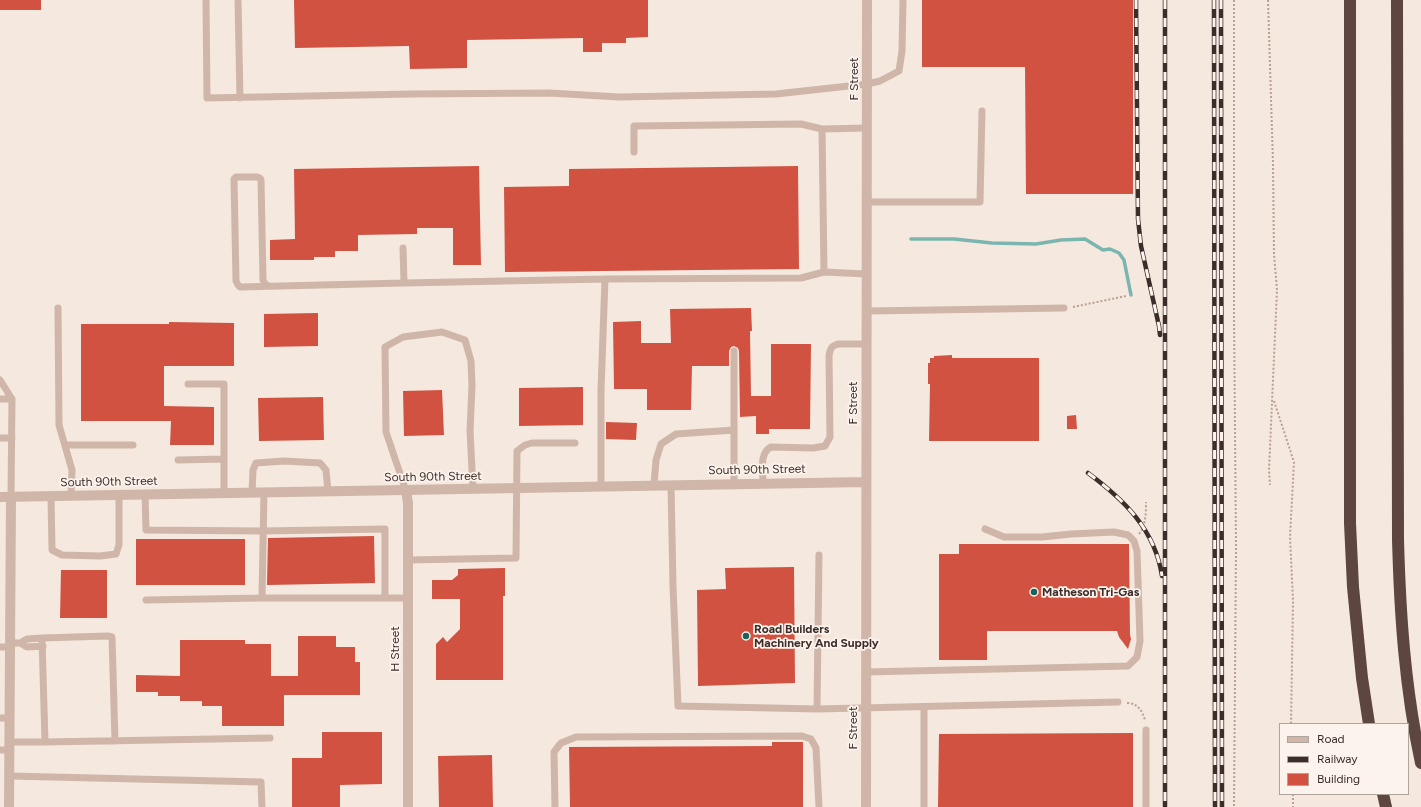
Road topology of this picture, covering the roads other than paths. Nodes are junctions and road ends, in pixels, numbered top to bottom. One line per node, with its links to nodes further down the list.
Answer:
1 (206, 0): 8 (lane)
2 (238, 0): 8 (lane)
3 (867, 0): 7 (street, F Street)
4 (902, 0): 7 (lane)
5 (1350, 0): 74 (highway)
6 (1397, 0): 80 (highway)
7 (867, 84): 8 (lane); 10 (street, F Street)
8 (240, 98)
9 (982, 110): 13 (lane)
10 (867, 128): 11 (lane); 13 (street, F Street)
11 (822, 129): 12 (lane); 15 (lane)
12 (634, 152)
13 (866, 202): 16 (street, F Street)
14 (403, 248): 18 (lane)
15 (824, 272): 16 (lane); 17 (lane)
16 (866, 274): 22 (street, F Street)
17 (605, 279): 18 (lane); 42 (lane)
18 (404, 283): 19 (lane)
19 (268, 286): 19 (lane)
20 (58, 308): 33 (lane)
21 (1064, 308): 22 (lane)
22 (866, 311): 23 (street, F Street)
23 (866, 344): 37 (street, F Street); 38 (lane)
24 (734, 351): 29 (lane)
25 (0, 380): 28 (lane)
26 (188, 384): 36 (lane)
27 (0, 399): 28 (lane)
28 (12, 399): 31 (lane)
29 (734, 430): 39 (lane); 40 (lane)
30 (0, 438): 31 (lane)
31 (12, 438): 54 (lane)
32 (574, 442): 43 (lane)
33 (66, 445): 34 (lane); 52 (lane)
34 (133, 445)
35 (178, 460): 36 (lane)
36 (224, 460): 48 (lane)
37 (866, 482): 38 (street, South 90th Street); 68 (street, F Street)
38 (763, 483): 39 (street, South 90th Street)
39 (734, 484): 41 (street, South 90th Street)
40 (654, 485): 41 (street, South 90th Street); 42 (street, South 90th Street)
41 (670, 485): 72 (lane)
42 (601, 486): 43 (street, South 90th Street)
43 (516, 488): 44 (street, South 90th Street); 59 (lane)
44 (473, 489): 46 (street, South 90th Street); 46 (lane)
45 (328, 491): 46 (street, South 90th Street); 47 (street, South 90th Street); 49 (lane)
46 (406, 491): 59 (street, H Street)
47 (264, 492): 49 (street, South 90th Street); 57 (lane)
48 (224, 493): 49 (street, South 90th Street); 50 (street, South 90th Street)
49 (252, 493)
50 (145, 494): 51 (street, South 90th Street); 57 (lane)
51 (119, 495): 52 (street, South 90th Street); 55 (lane)
52 (72, 496): 55 (street, South 90th Street)
53 (0, 497): 54 (street, South 90th Street)
54 (12, 497): 55 (street, South 90th Street); 65 (street)
55 (51, 497)
56 (986, 529): 68 (lane)
57 (262, 531): 60 (lane); 61 (lane)
58 (819, 554): 72 (lane)
59 (408, 560): 62 (street, H Street)
60 (262, 598): 61 (lane); 63 (lane)
61 (385, 598): 62 (lane)
62 (408, 598): 85 (street, H Street)
63 (146, 600)
64 (42, 638): 65 (lane); 66 (lane); 77 (lane)
65 (14, 645): 66 (lane); 67 (lane); 73 (street)
66 (43, 646): 78 (lane)
67 (0, 647)
68 (866, 672): 71 (street, F Street)
69 (1118, 702): 70 (lane)
70 (924, 707): 71 (lane); 89 (lane)
71 (866, 708): 72 (lane); 88 (street, F Street)
72 (818, 709)
73 (5, 718): 79 (street)
74 (1369, 723)
75 (1146, 730): 90 (lane)
76 (270, 738): 77 (lane)
77 (115, 741): 78 (lane)
78 (45, 742): 79 (lane)
79 (6, 747): 81 (street)
80 (1421, 763)
81 (10, 776): 83 (street); 84 (lane)
82 (1383, 795): 91 (highway)
83 (9, 807)
84 (262, 807)
85 (408, 807)
86 (555, 807): 87 (lane)
87 (819, 807)
88 (866, 807)
89 (924, 807)
90 (1146, 807)
91 (1386, 807)

